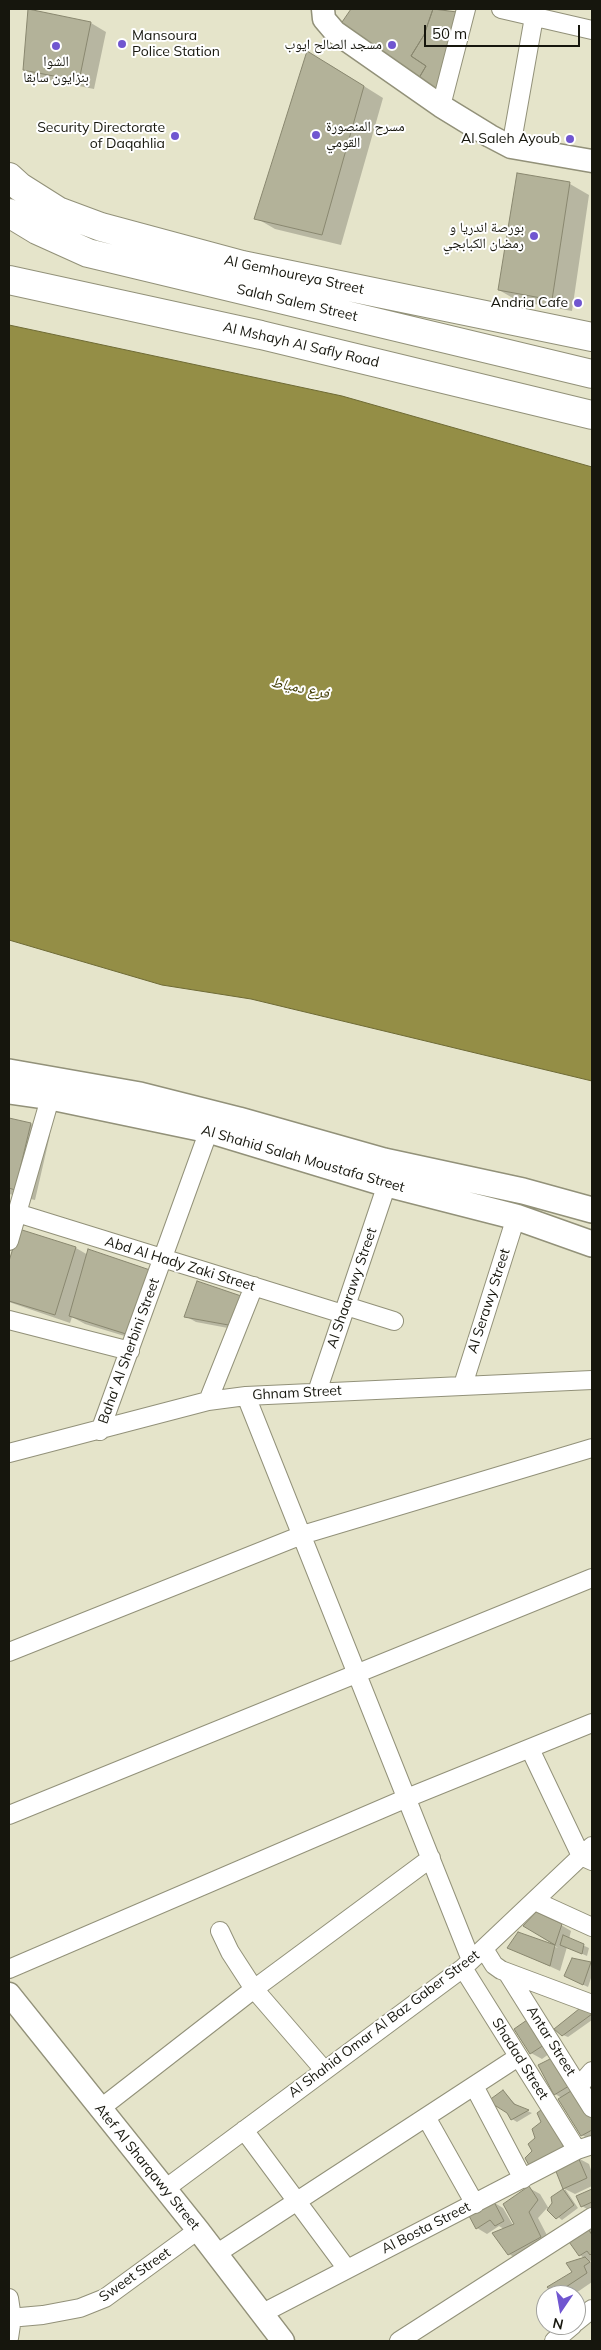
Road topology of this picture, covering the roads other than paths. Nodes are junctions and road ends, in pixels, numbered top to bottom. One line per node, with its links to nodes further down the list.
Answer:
1 (322, 9): 6 (street)
2 (466, 9): 6 (street)
3 (500, 9): 4 (street)
4 (534, 17): 5 (street); 7 (street)
5 (592, 30)
6 (441, 106): 7 (street)
7 (511, 147): 8 (street)
8 (592, 161)
9 (9, 177): 12 (main road, Al Gemhoureya Street)
10 (9, 213): 13 (main road, Salah Salem Street)
11 (9, 280): 14 (main road, Al Mshayh Al Safly Road)
12 (592, 337)
13 (592, 374)
14 (592, 415)
15 (9, 1072): 16 (main road, Al Shahid Salah Moustafa Street)
16 (53, 1089): 17 (main road, Al Shahid Salah Moustafa Street); 18 (main road, Al Shahid Salah Moustafa Street); 20 (main road, Al Shahid Salah Moustafa Street); 21 (street)
17 (9, 1091)
18 (210, 1130): 19 (main road, Al Shahid Salah Moustafa Street); 25 (street, Baha' Al Sherbini Street)
19 (386, 1184): 22 (main road, Al Shahid Salah Moustafa Street); 27 (street, Al Shaarawy Street)
20 (592, 1210)
21 (17, 1213): 23 (street); 25 (street, Abd Al Hady Zaki Street)
22 (516, 1217): 24 (main road, Al Shahid Salah Moustafa Street); 32 (street, Al Serawy Street)
23 (9, 1241)
24 (592, 1244)
25 (163, 1258): 26 (street, Abd Al Hady Zaki Street); 30 (street, Baha' Al Sherbini Street)
26 (254, 1286): 27 (street, Abd Al Hady Zaki Street); 35 (street)
27 (345, 1310): 29 (street, Abd Al Hady Zaki Street); 33 (street, Al Shaarawy Street)
28 (9, 1320): 30 (street)
29 (394, 1321)
30 (130, 1351): 36 (street, Baha' Al Sherbini Street)
31 (592, 1380): 32 (street, Ghnam Street)
32 (462, 1385): 33 (street, Ghnam Street)
33 (317, 1392): 34 (street, Ghnam Street)
34 (246, 1396): 35 (street, Ghnam Street); 39 (street)
35 (208, 1401): 36 (street, Ghnam Street)
36 (100, 1431): 38 (street, Ghnam Street)
37 (592, 1448): 39 (street)
38 (9, 1453)
39 (302, 1535): 41 (street); 42 (street)
40 (592, 1578): 42 (street)
41 (9, 1652)
42 (356, 1672): 45 (street); 46 (street)
43 (592, 1723): 44 (street)
44 (530, 1748): 45 (street); 47 (street)
45 (407, 1798): 48 (street); 53 (street)
46 (9, 1815)
47 (589, 1854): 49 (street, Al Shahid Omar Al Baz Gaber Street)
48 (431, 1858): 52 (street); 55 (street)
49 (535, 1901): 50 (street); 52 (street, Al Shahid Omar Al Baz Gaber Street)
50 (592, 1927)
51 (220, 1931): 55 (street)
52 (473, 1959): 54 (street); 58 (street, Shadad Street); 59 (street, Al Shahid Omar Al Baz Gaber Street)
53 (9, 1969)
54 (508, 1974): 57 (street); 62 (street, Antar Street)
55 (254, 1989): 59 (street); 63 (street)
56 (9, 1994): 63 (street, Atef Al Sharqawy Street)
57 (592, 2004)
58 (518, 2057): 61 (street); 67 (street, Shadad Street)
59 (324, 2070): 66 (street, Al Shahid Omar Al Baz Gaber Street)
60 (592, 2071): 62 (street)
61 (474, 2086): 65 (street); 68 (street)
62 (579, 2086): 64 (street, Antar Street)
63 (101, 2108): 69 (street, Atef Al Sharqawy Street)
64 (592, 2108)
65 (426, 2117): 70 (street); 71 (street)
66 (244, 2130): 69 (street, Al Shahid Omar Al Baz Gaber Street); 70 (street)
67 (585, 2148): 68 (street, Al Bosta Street)
68 (522, 2179): 71 (street, Al Bosta Street)
69 (165, 2189): 73 (street, Atef Al Sharqawy Street)
70 (296, 2202): 74 (street); 75 (street)
71 (475, 2204): 75 (street, Al Bosta Street)
72 (592, 2217): 81 (street)
73 (198, 2230): 74 (street, Atef Al Sharqawy Street); 78 (street, Sweet Street)
74 (216, 2254): 77 (street, Atef Al Sharqawy Street)
75 (347, 2270): 77 (street, Al Bosta Street)
76 (9, 2298): 78 (street)
77 (261, 2314): 80 (street, Atef Al Sharqawy Street)
78 (10, 2318): 79 (street)
79 (9, 2338)
80 (283, 2341)
81 (399, 2341)

